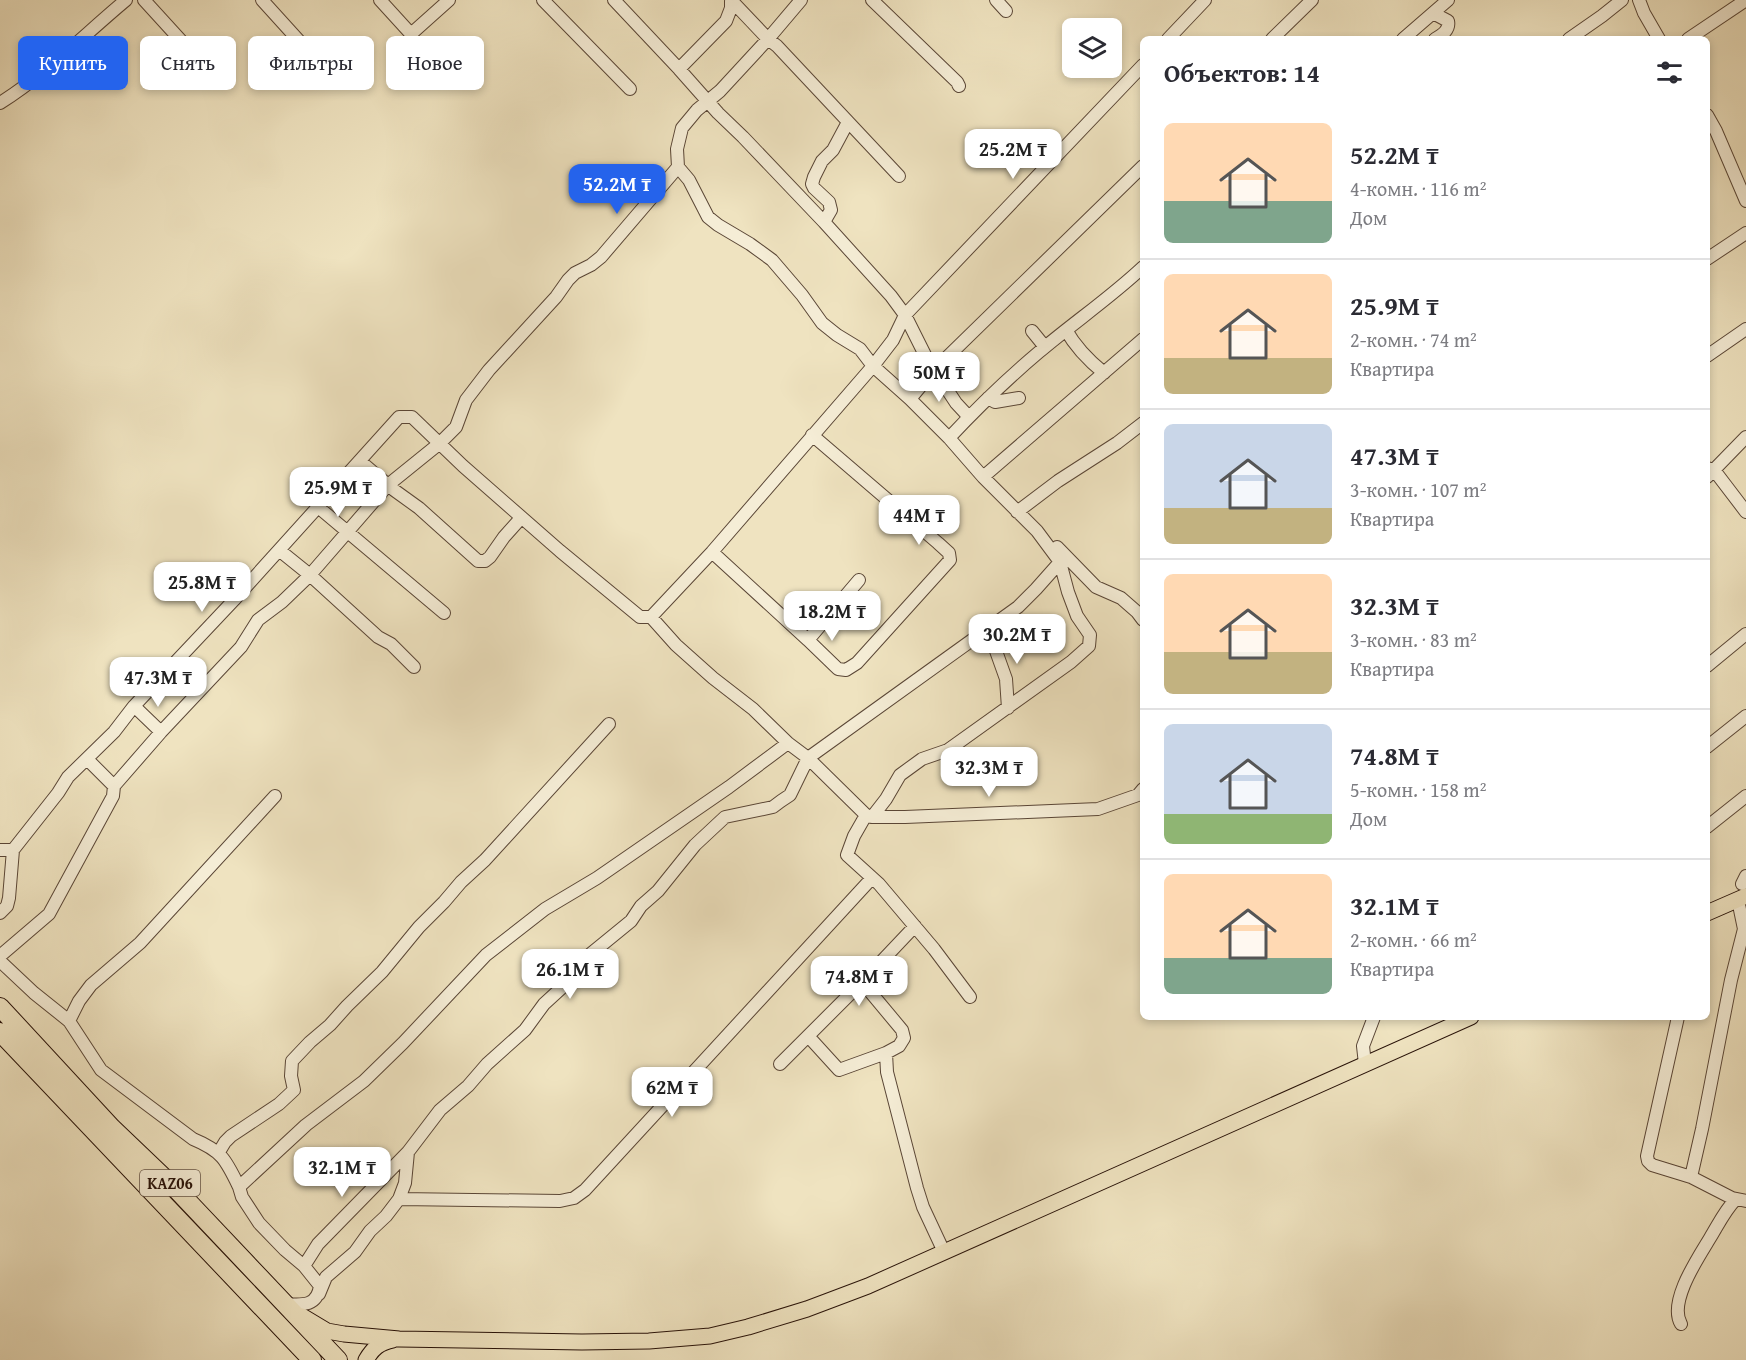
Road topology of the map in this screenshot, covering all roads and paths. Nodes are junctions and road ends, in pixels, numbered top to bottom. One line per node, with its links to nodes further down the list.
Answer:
1 (126, 0): 35 (street)
2 (144, 0): 20 (street)
3 (261, 0): 21 (street)
4 (380, 0): 5 (street)
5 (449, 0)
6 (543, 0): 33 (street)
7 (614, 0): 31 (street)
8 (731, 0): 29 (street); 31 (street)
9 (801, 0): 29 (street)
10 (872, 0): 32 (street)
11 (996, 0): 18 (street)
12 (1205, 0): 22 (street)
13 (1312, 0): 23 (street)
14 (1448, 0): 19 (street)
15 (1622, 0): 26 (street)
16 (1639, 0): 27 (street)
17 (1746, 0): 28 (street)
18 (1005, 11)
19 (1433, 13): 24 (street); 25 (street)
20 (177, 36)
21 (294, 36)
22 (1171, 36)
23 (1275, 36)
24 (1406, 36)
25 (1439, 36)
26 (1573, 36)
27 (1657, 36)
28 (1692, 36)
29 (768, 39): 34 (street); 37 (street)
30 (1140, 68): 48 (street)
31 (679, 69): 34 (street)
32 (959, 86)
33 (630, 89)
34 (707, 100): 38 (street); 42 (street)
35 (0, 104)
36 (1710, 120): 43 (street)
37 (848, 122): 40 (street); 41 (street)
38 (678, 167): 55 (street); 66 (street)
39 (1140, 169): 56 (street)
40 (899, 176)
41 (814, 177): 42 (street); 44 (street)
42 (792, 188): 44 (street)
43 (1746, 201)
44 (824, 222): 48 (street)
45 (1746, 233): 46 (street)
46 (1710, 257)
47 (1140, 270): 50 (street)
48 (905, 315): 55 (street); 56 (street)
49 (1746, 329): 54 (street)
50 (1066, 330): 53 (street); 57 (street)
51 (1032, 331): 53 (street)
52 (1140, 342): 57 (street)
53 (1046, 347): 58 (street)
54 (1710, 354)
55 (873, 366): 60 (street); 63 (street)
56 (935, 369): 60 (street); 61 (street)
57 (1104, 373): 70 (street)
58 (988, 398): 59 (street); 61 (street)
59 (1019, 398)
60 (910, 399): 65 (street)
61 (969, 417): 65 (street)
62 (1140, 425): 73 (street)
63 (812, 435): 79 (street); 88 (street)
64 (1746, 437): 68 (street)
65 (949, 438): 70 (street)
66 (440, 443): 67 (street); 71 (street); 75 (street)
67 (360, 461): 71 (street); 72 (street)
68 (1710, 471)
69 (1710, 473): 74 (street)
70 (983, 477): 73 (street)
71 (388, 485): 75 (street); 76 (street)
72 (318, 507): 76 (street); 78 (street)
73 (1017, 512): 77 (street)
74 (1746, 512)
75 (521, 518): 85 (street)
76 (347, 531): 81 (street); 83 (street)
77 (1043, 540): 80 (street); 84 (street)
78 (279, 549): 81 (street); 91 (street)
79 (712, 552): 85 (street); 88 (street)
80 (1060, 562): 86 (street); 92 (street)
81 (310, 575): 90 (street); 95 (street)
82 (859, 580): 88 (street)
83 (444, 613)
84 (1140, 616)
85 (651, 617): 96 (street)
86 (990, 627): 92 (street); 98 (street)
87 (1746, 634): 89 (street)
88 (807, 640)
89 (1710, 664)
90 (414, 667)
91 (134, 706): 95 (street); 99 (street)
92 (1008, 708): 104 (street)
93 (1746, 716): 97 (street)
94 (609, 724): 126 (street)
95 (160, 732): 100 (street)
96 (788, 743): 98 (street); 129 (street)
97 (1710, 745)
98 (808, 758): 104 (street); 127 (street)
99 (87, 759): 100 (street); 106 (street)
100 (114, 786): 112 (street)
101 (1140, 793): 104 (street)
102 (275, 796): 120 (street)
103 (1746, 796): 105 (street)
104 (869, 816): 107 (street)
105 (1710, 825)
106 (6, 850): 110 (street)
107 (872, 878): 111 (street); 130 (street)
108 (1743, 889): 109 (main road); 128 (street)
109 (1710, 911)
110 (0, 913)
111 (915, 926): 114 (street); 115 (street)
112 (0, 956)
113 (0, 961): 120 (street)
114 (862, 982): 122 (street); 123 (street)
115 (970, 997)
116 (0, 1007): 135 (highway, KАZ06)
117 (1373, 1020): 125 (street)
118 (1464, 1020): 125 (main road)
119 (1677, 1020): 128 (street)
120 (69, 1021): 126 (street)
121 (0, 1032): 138 (highway, KАZ06)
122 (808, 1036): 123 (street); 124 (street)
123 (886, 1053): 132 (street)
124 (780, 1064)
125 (1365, 1064): 132 (main road)
126 (219, 1152): 129 (street)
127 (408, 1152): 130 (street); 133 (street)
128 (1691, 1177): 131 (street)
129 (239, 1187): 133 (street)
130 (399, 1199): 134 (street)
131 (1741, 1200): 136 (street)
132 (944, 1252): 137 (main road)
133 (304, 1266): 134 (street)
134 (319, 1294): 135 (street)
135 (285, 1304): 137 (main road); 139 (highway, KАZ06)
136 (1681, 1324)
137 (399, 1339): 140 (main road)
138 (312, 1360)
139 (338, 1360)
140 (366, 1360)

